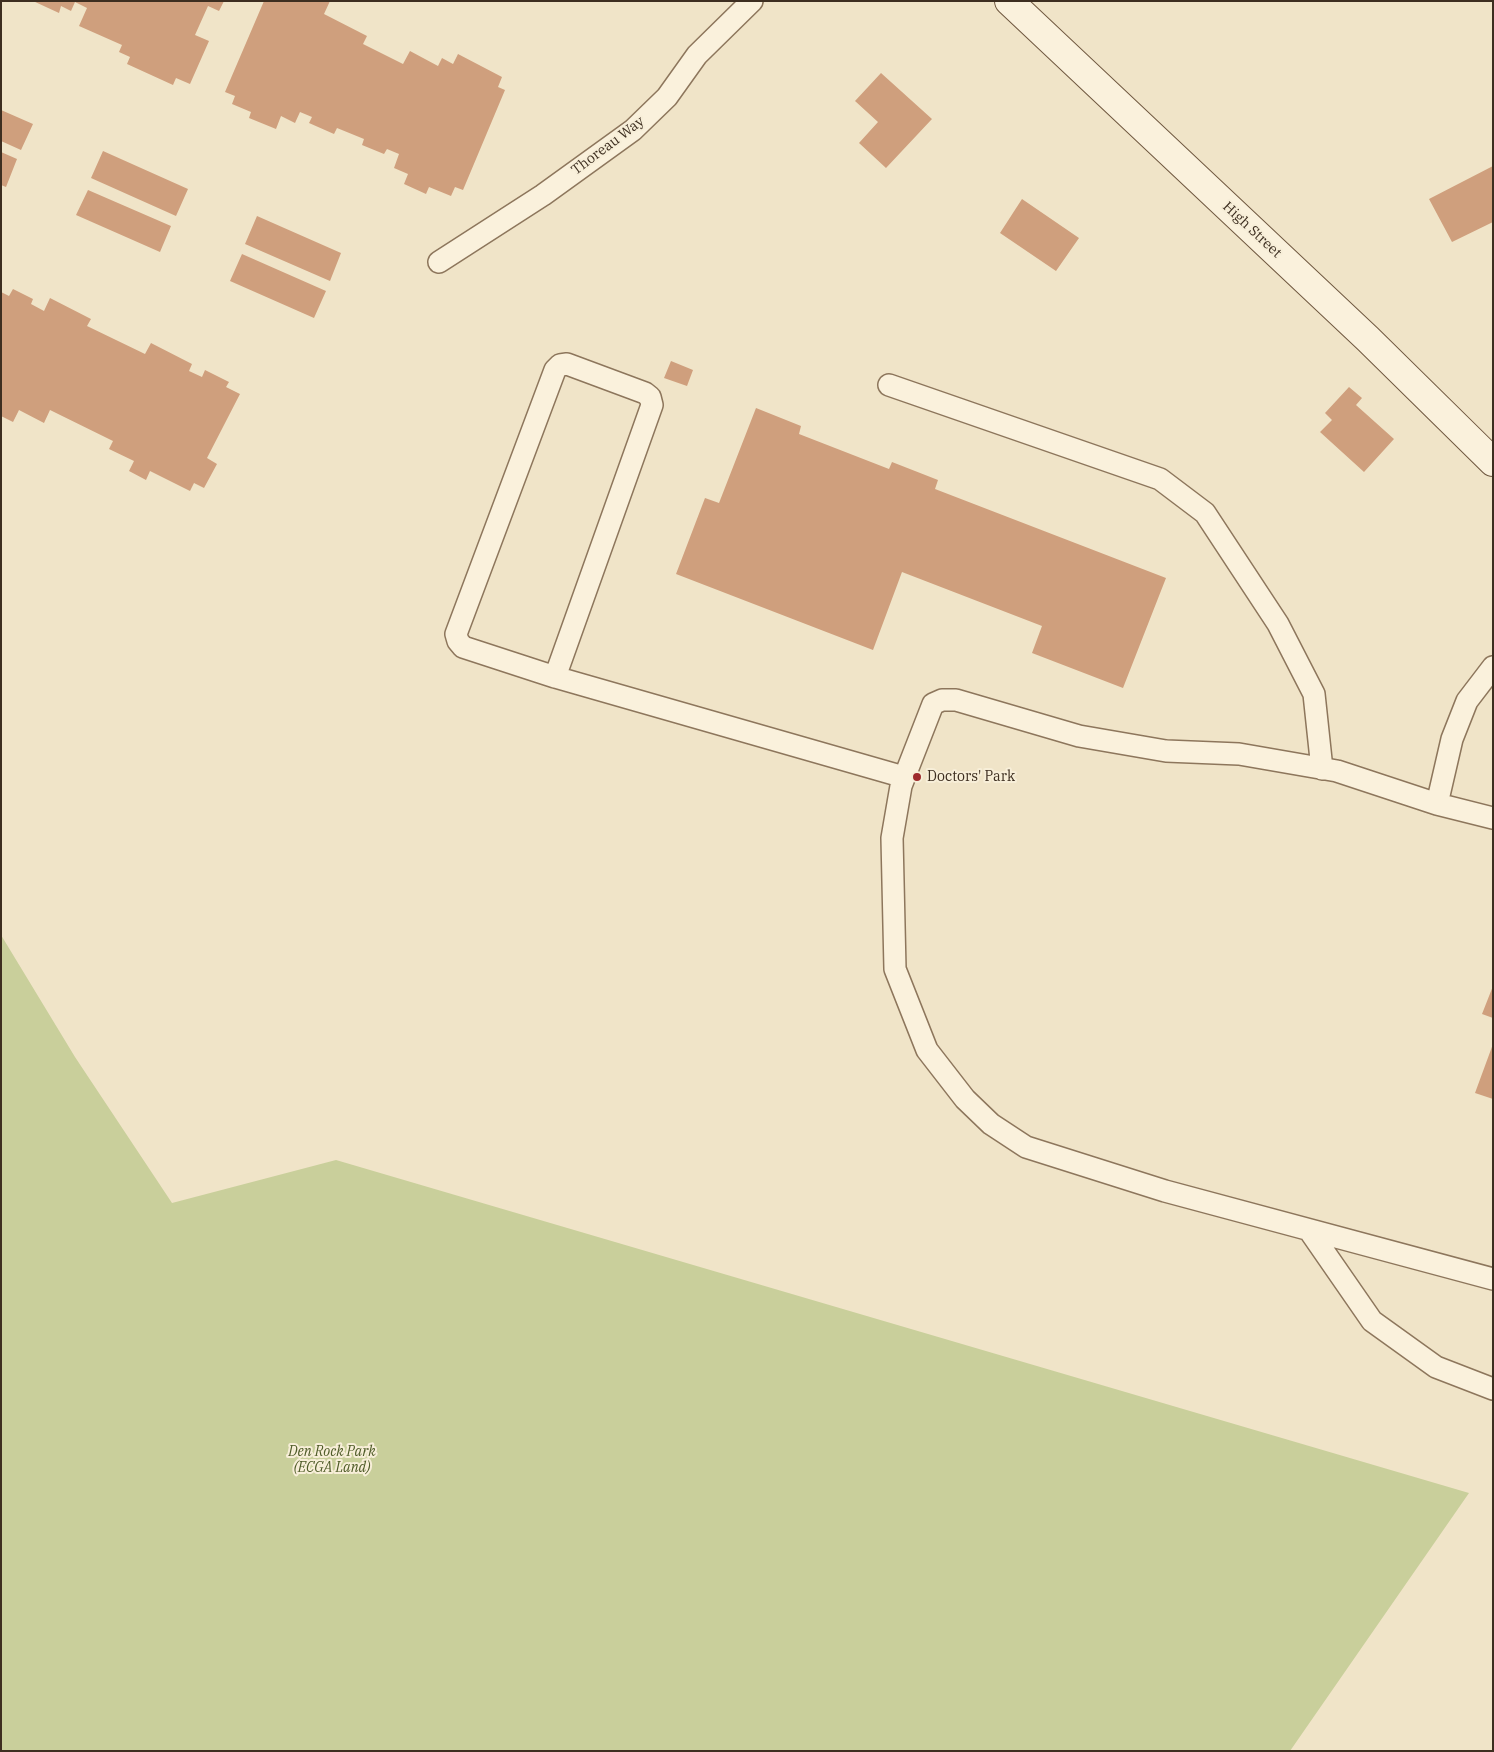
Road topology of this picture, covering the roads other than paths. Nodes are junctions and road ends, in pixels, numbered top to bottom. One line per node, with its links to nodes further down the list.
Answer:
1 (752, 1): 3 (lane, Thoreau Way)
2 (1009, 1): 5 (main road, High Street)
3 (439, 262)
4 (889, 385): 8 (lane)
5 (1493, 462)
6 (1493, 667): 10 (lane)
7 (555, 677): 7 (lane); 9 (lane)
8 (1322, 769): 9 (lane); 10 (lane)
9 (904, 777): 12 (lane)
10 (1437, 804): 11 (lane)
11 (1493, 818)
12 (1310, 1230): 13 (lane); 14 (lane)
13 (1493, 1279)
14 (1493, 1389)

